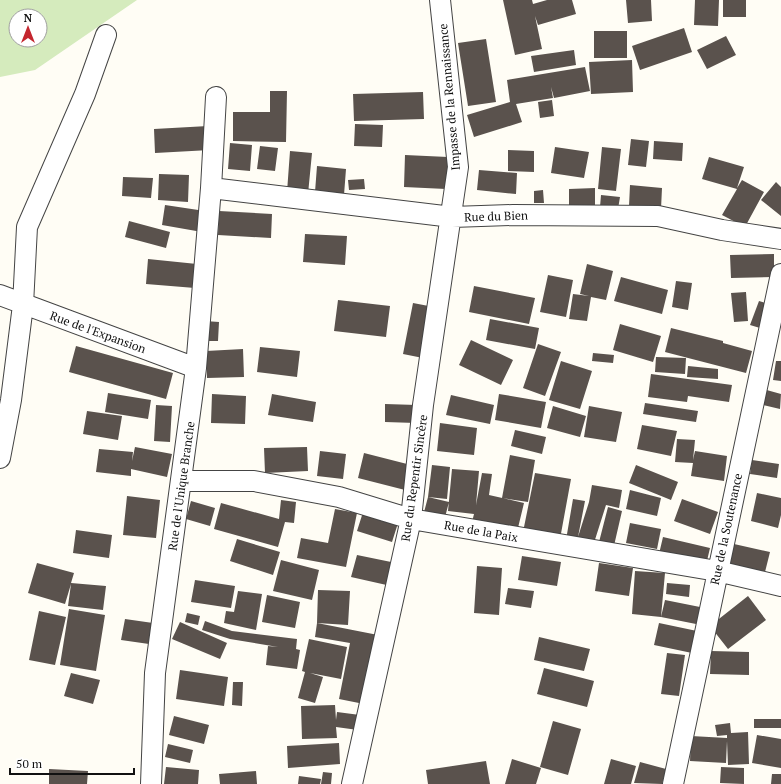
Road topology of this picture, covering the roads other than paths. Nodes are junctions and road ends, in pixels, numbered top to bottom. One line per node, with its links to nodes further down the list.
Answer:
1 (440, 0): 5 (street, Impasse de la Rennaissance)
2 (106, 35): 9 (street)
3 (216, 97): 4 (street, Rue de l'Unique Branche)
4 (211, 188): 5 (street, Rue du Bien); 10 (street, Rue de l'Unique Branche)
5 (452, 217): 6 (street, Rue du Bien); 14 (street, Rue du Repentir Sincère)
6 (781, 240)
7 (781, 274): 15 (street, Rue de la Soutenance)
8 (0, 295): 9 (street, Rue de l'Expansion)
9 (23, 305): 10 (street, Rue de l'Expansion); 11 (street)
10 (196, 368): 13 (street, Rue de l'Unique Branche)
11 (6, 400): 12 (street)
12 (0, 458)
13 (182, 481): 14 (street, Rue de la Paix); 17 (street, Rue de l'Unique Branche)
14 (411, 519): 15 (street, Rue de la Paix); 18 (street, Rue du Repentir Sincère)
15 (717, 571): 16 (street, Rue de la Paix); 19 (street, Rue de la Soutenance)
16 (781, 586)
17 (151, 784)
18 (352, 784)
19 (673, 784)

